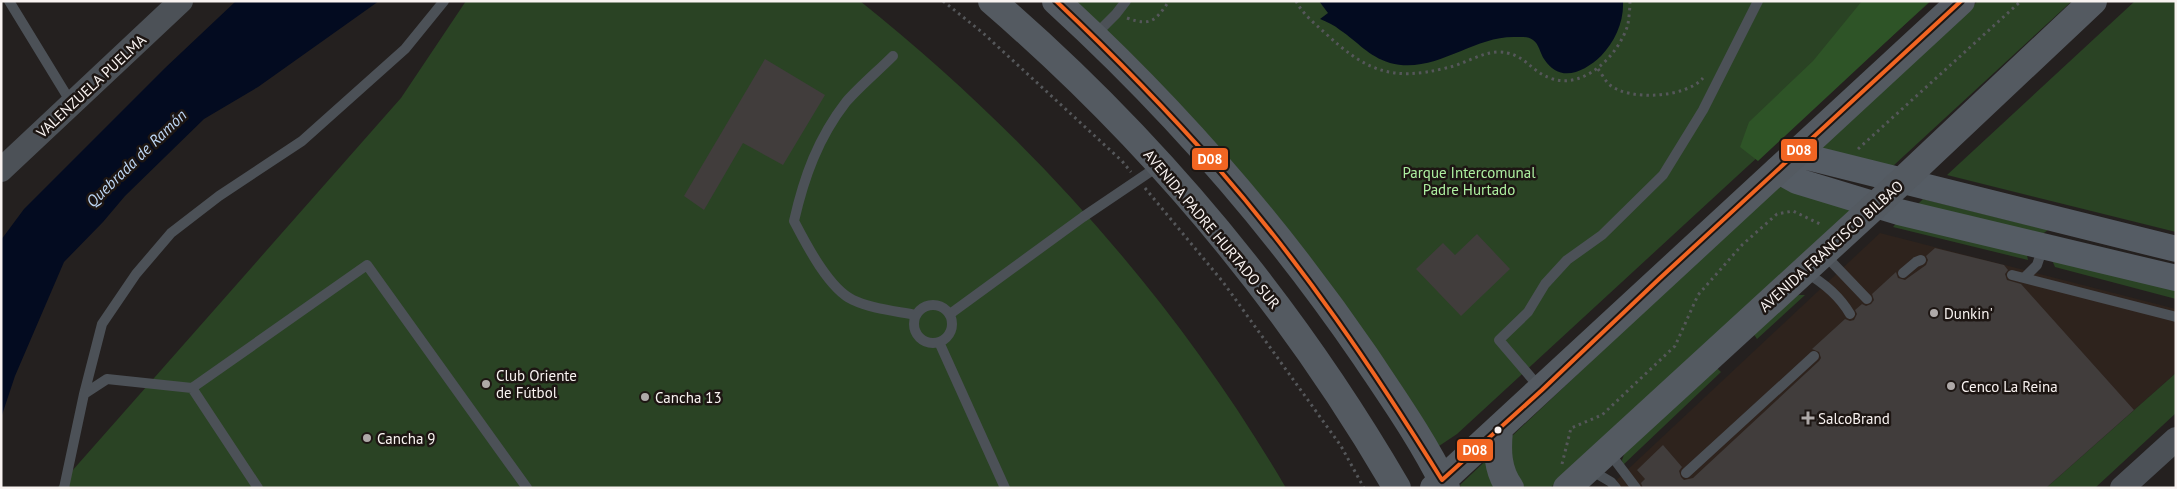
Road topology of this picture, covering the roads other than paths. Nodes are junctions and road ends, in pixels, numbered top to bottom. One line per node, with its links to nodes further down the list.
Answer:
1 (9, 1): 12 (lane)
2 (181, 1): 12 (street, VALENZUELA PUELMA)
3 (444, 1): 37 (lane)
4 (992, 1): 14 (main road, AVENIDA PADRE HURTADO SUR)
5 (1056, 1): 10 (main road)
6 (1126, 1): 10 (lane)
7 (1758, 1): 36 (lane)
8 (1961, 1): 13 (main road)
9 (2093, 1): 16 (main road, AVENIDA FRANCISCO BILBAO)
10 (1088, 31): 44 (main road)
11 (893, 56): 31 (lane)
12 (72, 104): 15 (street, VALENZUELA PUELMA)
13 (1786, 162): 16 (main road); 17 (main road); 36 (main road)
14 (1160, 165): 29 (lane); 49 (main road, AVENIDA PADRE HURTADO SUR)
15 (1, 170)
16 (1902, 181): 17 (main road, AVENIDA FRANCISCO BILBAO); 18 (main road)
17 (1876, 205): 19 (main road, AVENIDA FRANCISCO BILBAO); 20 (main road)
18 (2083, 226): 20 (main road); 21 (main road)
19 (1833, 244): 23 (main road, AVENIDA FRANCISCO BILBAO); 28 (lane)
20 (2043, 246): 26 (lane); 27 (main road)
21 (2176, 249)
22 (1921, 260): 24 (lane)
23 (1804, 271): 30 (lane); 40 (main road, AVENIDA FRANCISCO BILBAO)
24 (1903, 273)
25 (2012, 275): 26 (lane)
26 (2025, 277): 32 (lane)
27 (2176, 278)
28 (1867, 299)
29 (950, 314): 31 (lane); 33 (lane)
30 (1850, 314)
31 (916, 315): 33 (lane)
32 (2176, 317)
33 (939, 342): 48 (lane)
34 (1814, 356): 42 (lane)
35 (192, 388): 37 (lane); 46 (lane); 47 (lane)
36 (1542, 390): 38 (main road)
37 (84, 394): 45 (lane)
38 (1499, 430): 44 (main road); 50 (main road)
39 (2176, 439): 53 (street)
40 (1608, 450): 41 (main road, AVENIDA FRANCISCO BILBAO); 52 (lane)
41 (1588, 469): 43 (main road, AVENIDA FRANCISCO BILBAO); 51 (lane)
42 (1686, 473)
43 (1563, 480)
44 (1441, 485)
45 (64, 488)
46 (258, 488)
47 (527, 488)
48 (1005, 488)
49 (1397, 488)
50 (1510, 488)
51 (1616, 488)
52 (1636, 488)
53 (2122, 488)

